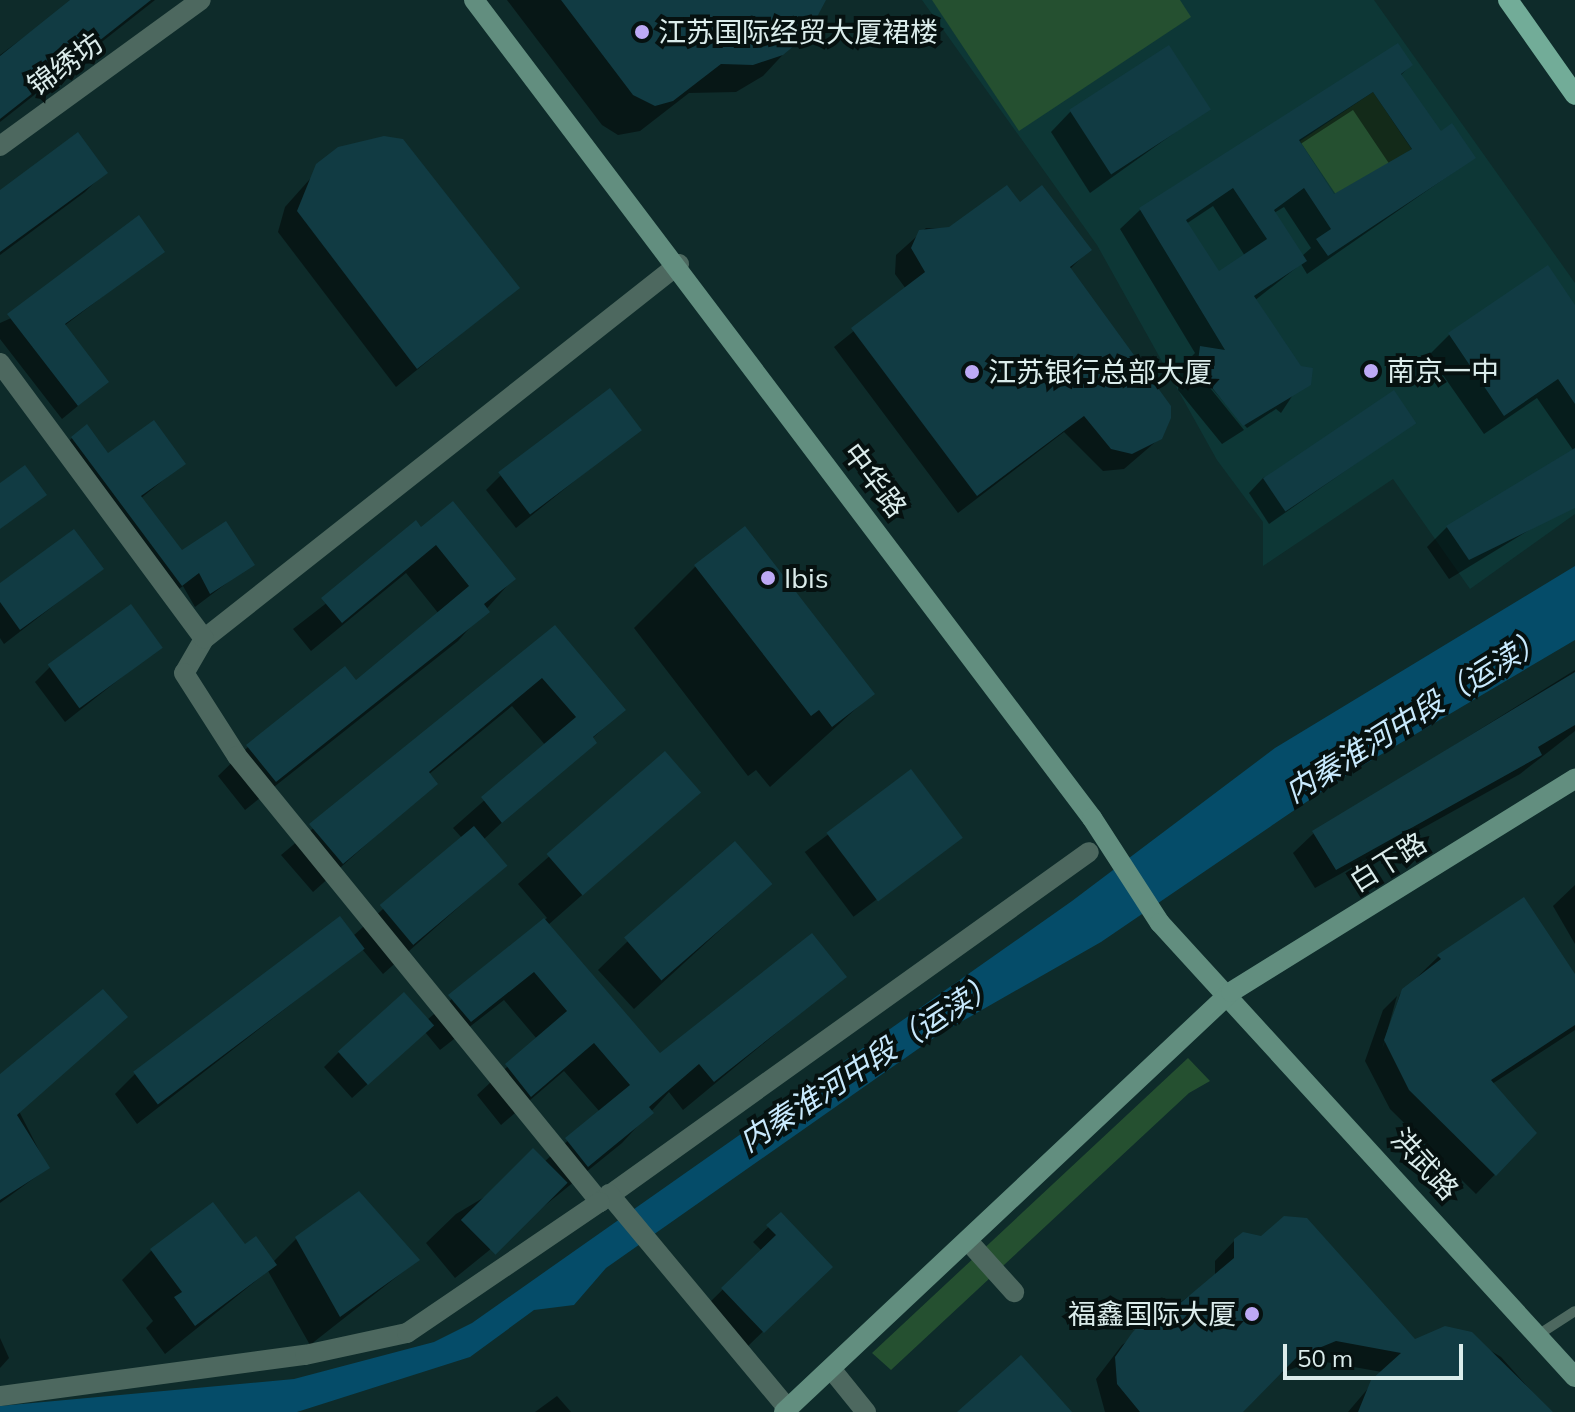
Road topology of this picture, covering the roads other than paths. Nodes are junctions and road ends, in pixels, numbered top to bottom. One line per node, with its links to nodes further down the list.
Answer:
1 (201, 0): 5 (street, 锦绣坊)
2 (474, 0): 6 (main road, 中华路)
3 (1508, 0): 4 (lane)
4 (1575, 95)
5 (0, 146)
6 (679, 264): 8 (street); 11 (main road, 中华路)
7 (0, 363): 8 (street)
8 (204, 639): 12 (street)
9 (1575, 779): 11 (main road, 白下路)
10 (1089, 852): 12 (street)
11 (1231, 992): 13 (main road, 白下路); 16 (main road, 洪武路)
12 (604, 1198): 19 (street); 20 (street)
13 (968, 1241): 14 (street); 17 (main road, 白下路)
14 (1014, 1292)
15 (1575, 1311): 16 (lane)
16 (1541, 1333): 18 (main road, 洪武路)
17 (832, 1370): 20 (main road); 21 (street)
18 (1575, 1377)
19 (0, 1396)
20 (786, 1410)
21 (866, 1412)

